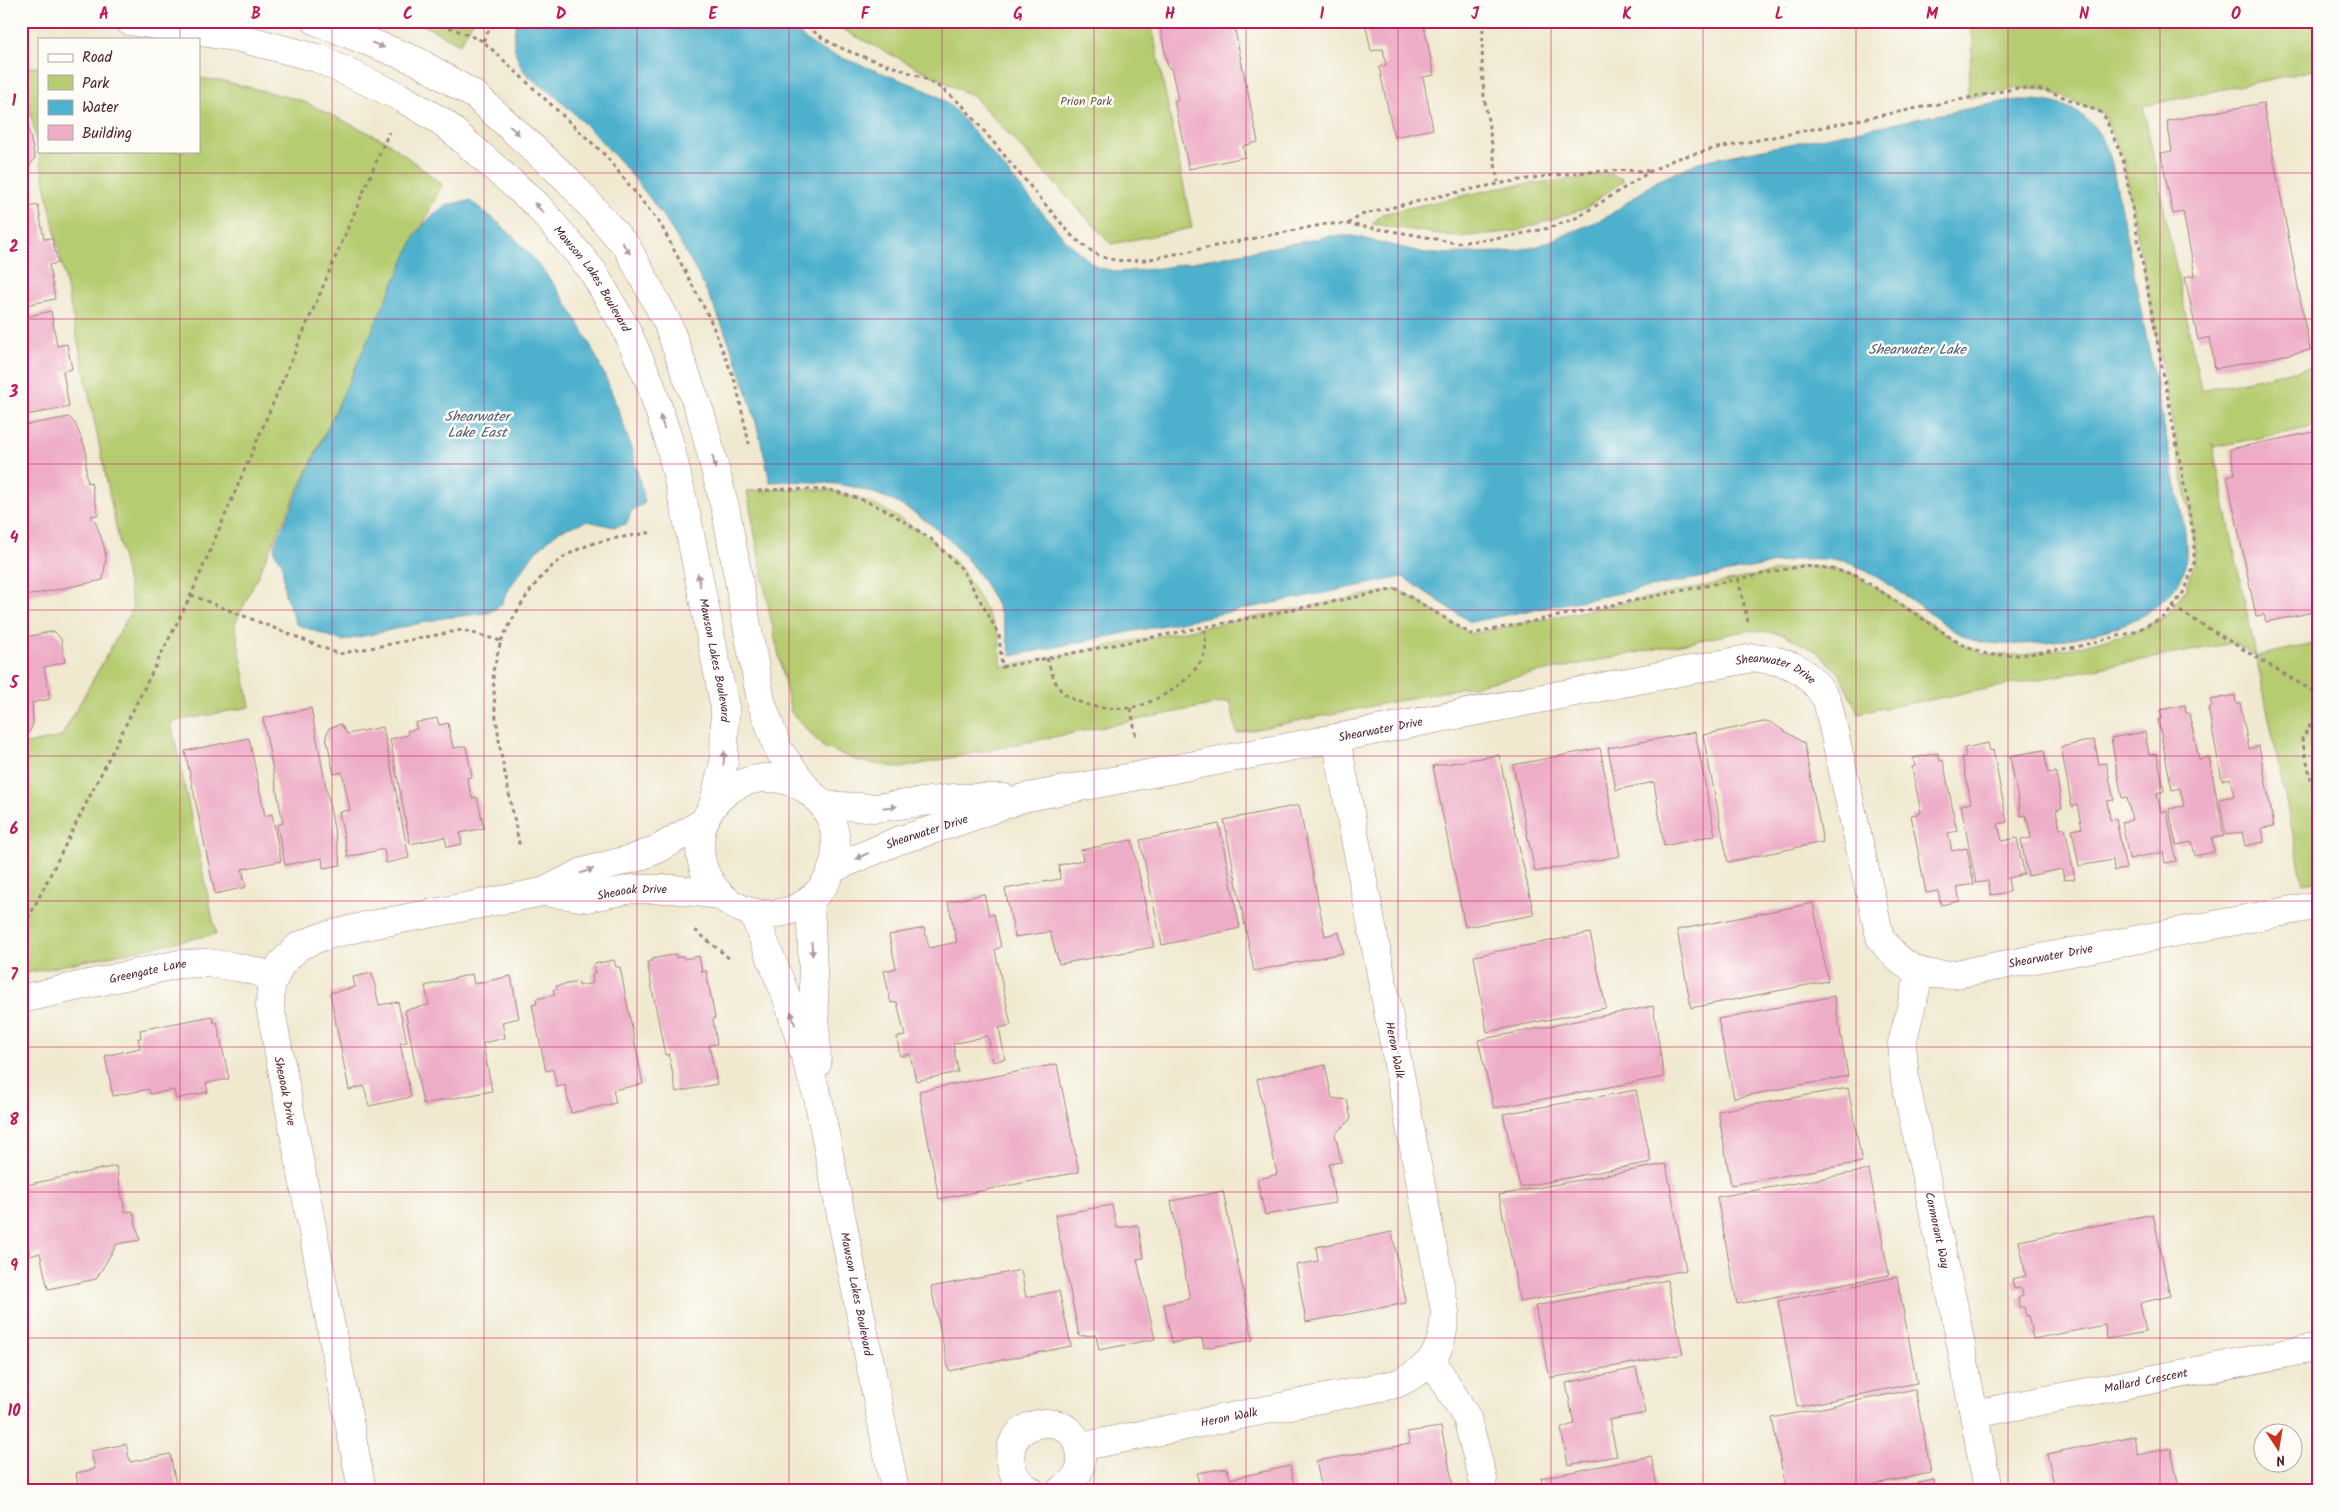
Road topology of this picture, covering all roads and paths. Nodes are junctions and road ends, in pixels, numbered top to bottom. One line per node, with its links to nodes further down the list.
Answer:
1 (129, 21): 8 (street, Mawson Lakes Boulevard)
2 (316, 21): 7 (street, one-way to 7)
3 (494, 21): 6 (path)
4 (803, 21): 13 (path)
5 (1482, 21): 12 (path)
6 (436, 22): 7 (path)
7 (417, 61): 28 (street, one-way to 28)
8 (400, 96): 9 (path); 30 (street, Mawson Lakes Boulevard, one-way to 8)
9 (389, 133): 10 (path); 17 (path)
10 (397, 138)
11 (1651, 171): 12 (path); 13 (path); 18 (path)
12 (1498, 182): 13 (path)
13 (1348, 224)
14 (756, 491): 22 (path)
15 (660, 531): 21 (path)
16 (1738, 579): 18 (path); 19 (path); 20 (path)
17 (191, 595): 21 (path); 40 (path)
18 (2173, 607): 23 (path)
19 (1204, 627): 22 (path); 24 (path)
20 (1750, 630)
21 (501, 641): 32 (path)
22 (1046, 658): 24 (path)
23 (2319, 695)
24 (1131, 708): 27 (path)
25 (2319, 710): 31 (path)
26 (1336, 738): 29 (street, Shearwater Drive); 42 (street, Shearwater Drive); 47 (street, Heron Walk)
27 (1138, 746)
28 (815, 797): 29 (street, Shearwater Drive, one-way to 29); 30 (street); 33 (street)
29 (1023, 798): 33 (street, Shearwater Drive, one-way to 33)
30 (709, 813): 34 (street, Sheaoak Drive, one-way to 30); 35 (street)
31 (2319, 816)
32 (520, 848)
33 (832, 869): 36 (street)
34 (543, 892): 35 (street, Sheaoak Drive); 43 (street, Sheaoak Drive)
35 (720, 895): 38 (street)
36 (810, 900): 38 (street); 45 (street, Mawson Lakes Boulevard, one-way to 45)
37 (2319, 905): 42 (street, Shearwater Drive)
38 (754, 913): 45 (street, Mawson Lakes Boulevard, one-way to 38)
39 (693, 928): 41 (path)
40 (21, 933)
41 (731, 960)
42 (1920, 972): 48 (street, Cormorant Way)
43 (275, 976): 44 (street, Greengate Lane); 51 (street, Sheaoak Drive)
44 (21, 999)
45 (818, 1098): 52 (street, Mawson Lakes Boulevard)
46 (2319, 1347): 48 (street, Mallard Crescent)
47 (1432, 1360): 49 (street, Heron Walk); 50 (street)
48 (1974, 1414): 55 (street, Cormorant Way)
49 (1080, 1447): 53 (street); 54 (street)
50 (1483, 1479)
51 (362, 1490)
52 (895, 1490)
53 (1030, 1490)
54 (1061, 1490)
55 (1988, 1490)

